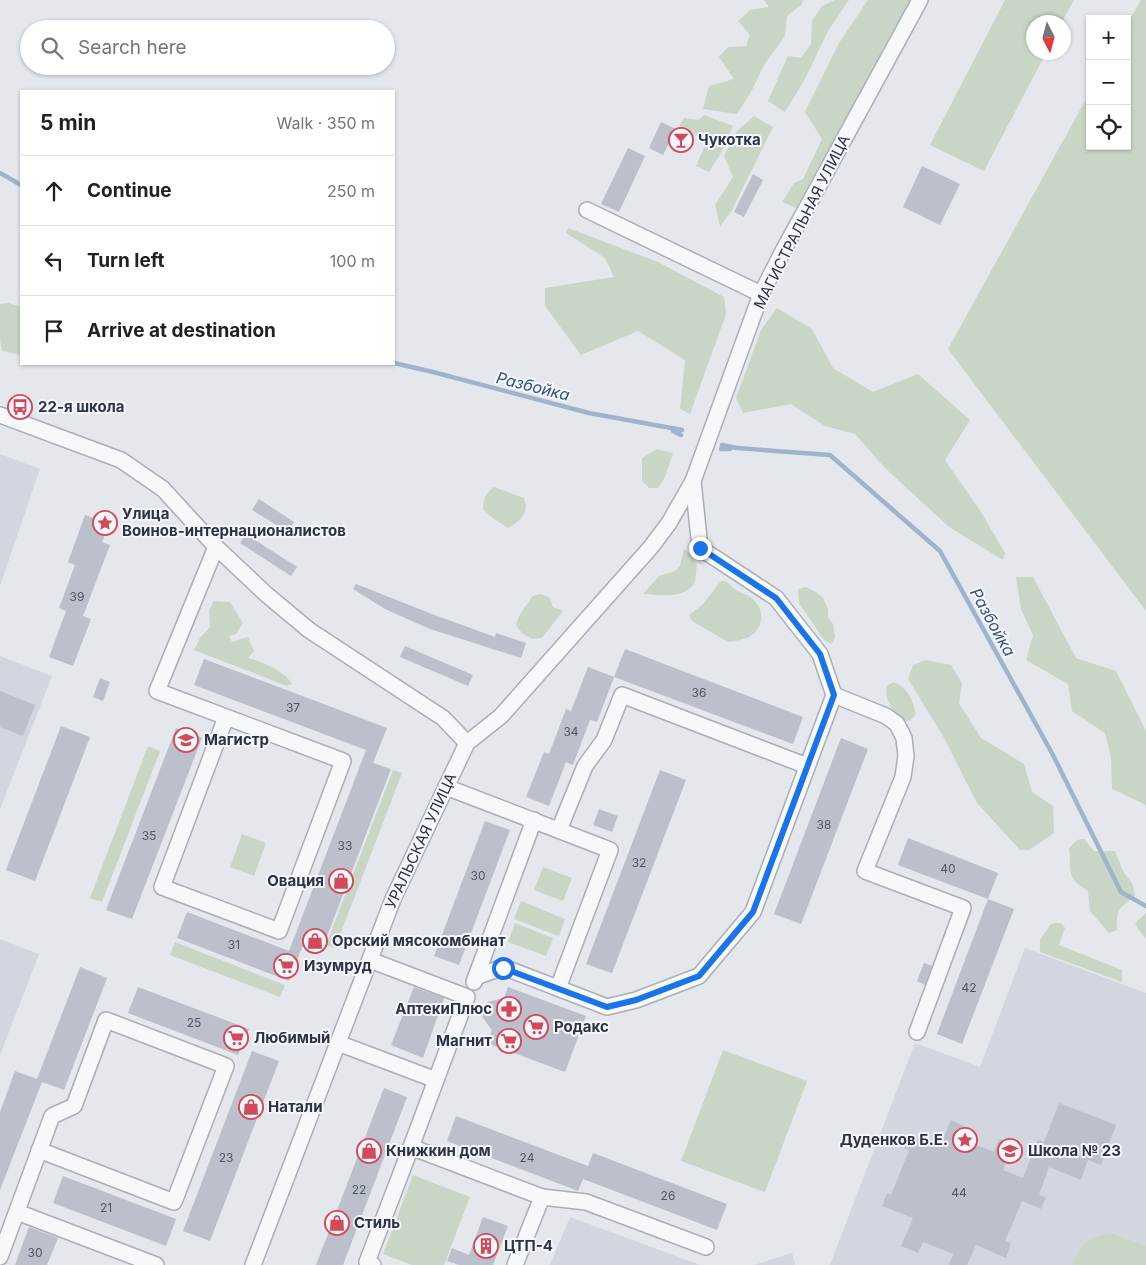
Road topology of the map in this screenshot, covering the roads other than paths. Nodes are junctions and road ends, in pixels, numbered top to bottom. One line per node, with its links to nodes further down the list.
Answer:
1 (920, 0): 3 (street, МАГИСТРАЛЬНАЯ УЛИЦА)
2 (587, 210): 3 (street)
3 (761, 294): 5 (street, МАГИСТРАЛЬНАЯ УЛИЦА)
4 (0, 415): 6 (street)
5 (693, 481): 7 (street); 9 (street, УРАЛЬСКАЯ УЛИЦА)
6 (216, 547): 8 (street); 9 (street)
7 (834, 695): 10 (street); 18 (street)
8 (226, 716): 8 (street)
9 (467, 743): 11 (street, УРАЛЬСКАЯ УЛИЦА)
10 (807, 766): 13 (street); 16 (street)
11 (446, 787): 12 (street); 14 (street, УРАЛЬСКАЯ УЛИЦА)
12 (534, 820): 13 (street); 15 (street)
13 (559, 830): 16 (street)
14 (370, 960): 17 (street); 19 (street, УРАЛЬСКАЯ УЛИЦА)
15 (476, 977): 16 (street); 17 (street)
16 (558, 988)
17 (467, 997): 20 (street)
18 (917, 1032)
19 (338, 1044): 20 (street); 30 (street, УРАЛЬСКАЯ УЛИЦА)
20 (436, 1080): 21 (street)
21 (411, 1147): 23 (street); 31 (street)
22 (39, 1150): 22 (street); 24 (street)
23 (542, 1197): 26 (street); 32 (street)
24 (17, 1212): 25 (street); 28 (street)
25 (5, 1225): 27 (street)
26 (706, 1247)
27 (0, 1257)
28 (135, 1261): 29 (street)
29 (156, 1265)
30 (253, 1265)
31 (374, 1265)
32 (515, 1265)

